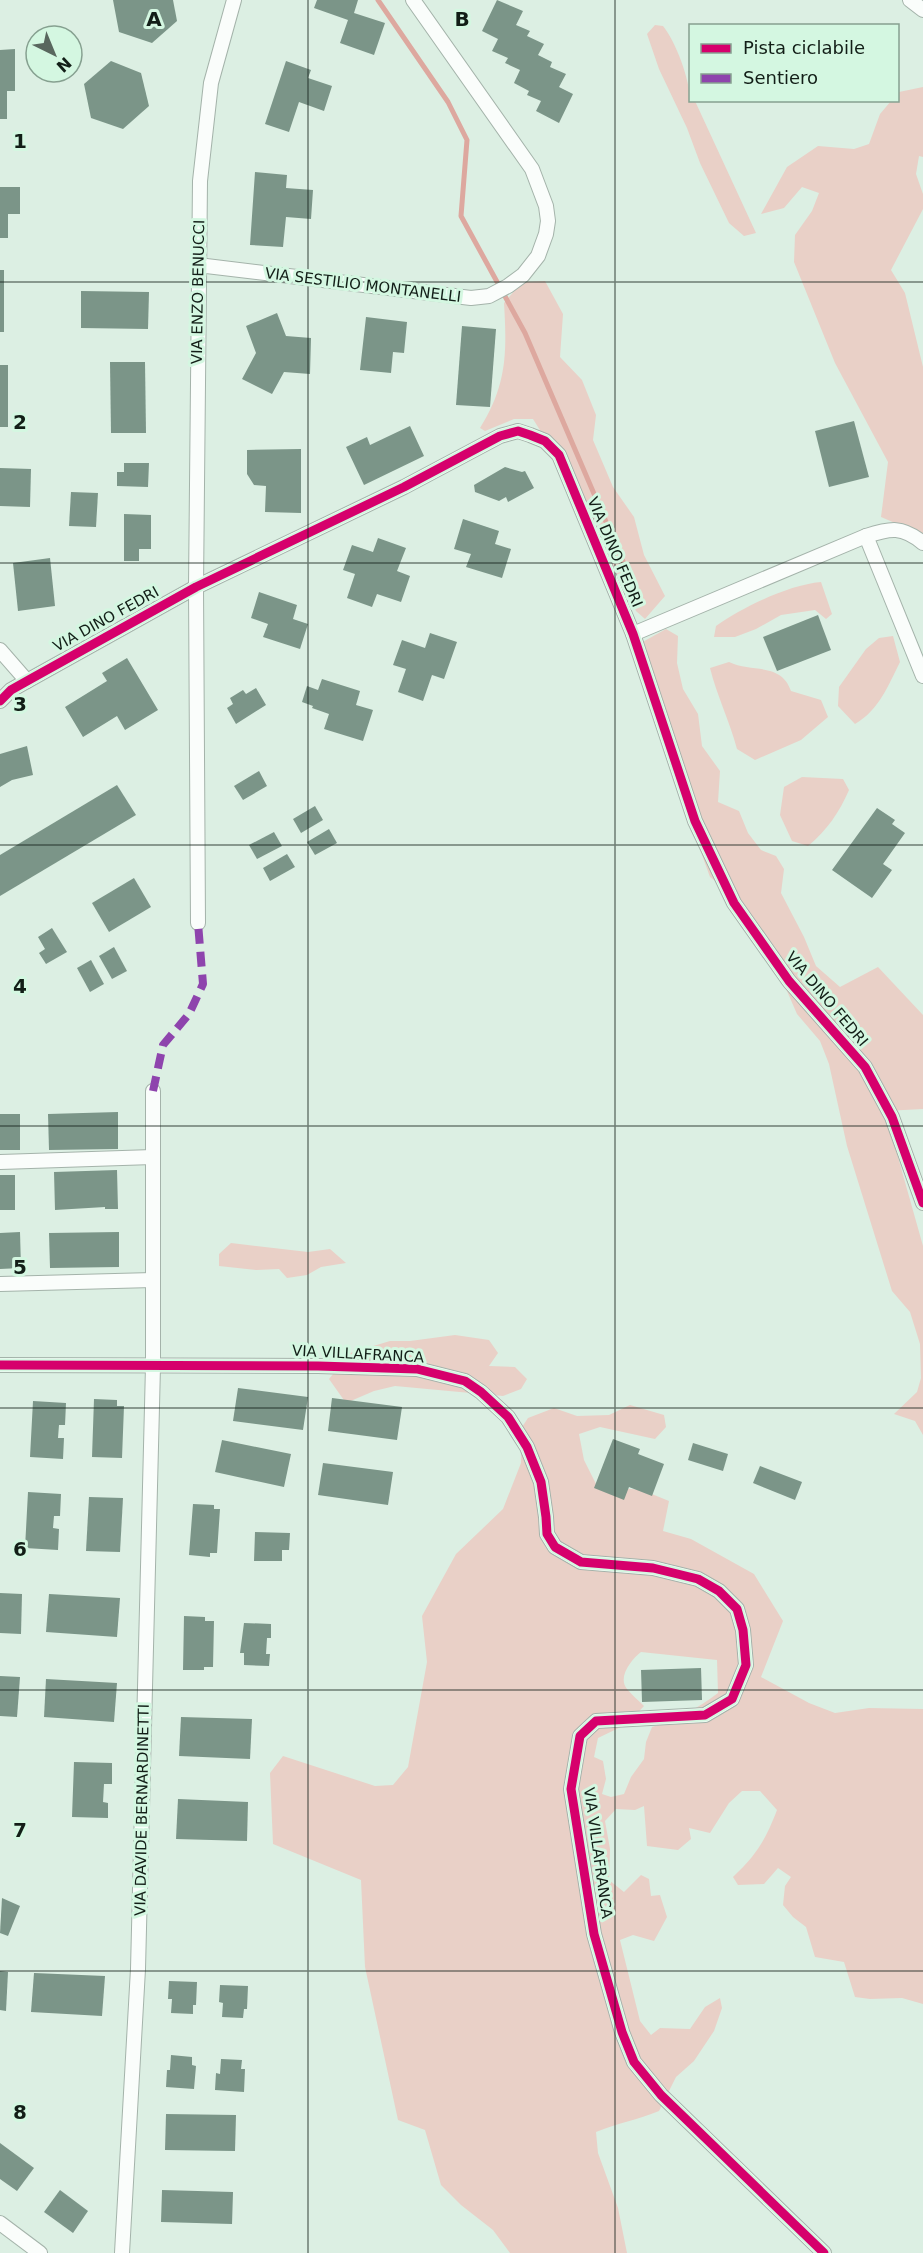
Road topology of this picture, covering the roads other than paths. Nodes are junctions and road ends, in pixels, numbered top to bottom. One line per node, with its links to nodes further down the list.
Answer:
1 (234, 0): 5 (street, VIA ENZO BENUCCI)
2 (413, 0): 5 (street, VIA SESTILIO MONTANELLI)
3 (910, 0): 4 (street)
4 (923, 10)
5 (198, 265): 8 (street, VIA ENZO BENUCCI)
6 (867, 536): 7 (street); 9 (street); 11 (street)
7 (923, 543)
8 (196, 587): 9 (street, VIA DINO FEDRI); 12 (street, VIA DINO FEDRI); 15 (street, VIA ENZO BENUCCI)
9 (633, 634): 19 (street, VIA DINO FEDRI)
10 (0, 650): 12 (street)
11 (923, 676)
12 (27, 681): 13 (street, VIA DINO FEDRI)
13 (6, 691): 14 (street, VIA DINO FEDRI)
14 (0, 701)
15 (198, 923)
16 (153, 1091): 17 (street, VIA DAVIDE BERNARDINETTI)
17 (153, 1157): 18 (street); 20 (street, VIA DAVIDE BERNARDINETTI)
18 (0, 1161)
19 (923, 1203)
20 (153, 1280): 21 (street); 23 (street, VIA DAVIDE BERNARDINETTI)
21 (0, 1284)
22 (0, 1365): 23 (street, VIA VILLAFRANCA)
23 (153, 1366): 26 (street, VIA DAVIDE BERNARDINETTI); 27 (street, VIA VILLAFRANCA)
24 (0, 2223): 25 (street)
25 (40, 2253)
26 (122, 2253)
27 (824, 2253)

